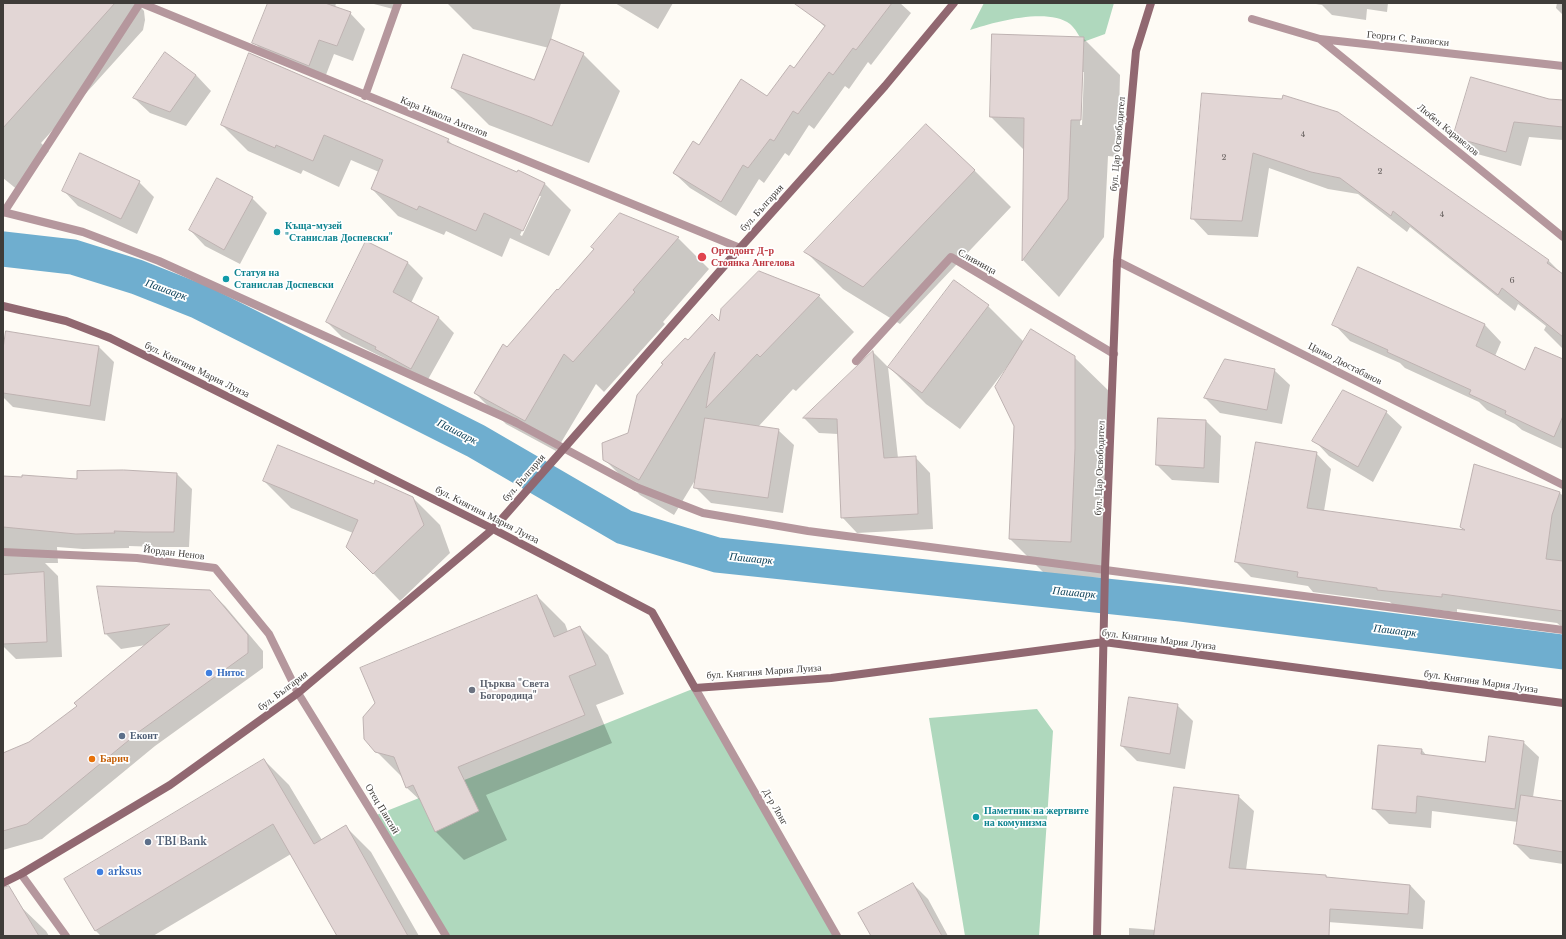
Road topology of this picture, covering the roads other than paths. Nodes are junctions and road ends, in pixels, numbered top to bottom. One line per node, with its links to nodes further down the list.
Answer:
1 (140, 3): 8 (street, Кара Никола Ангелов); 9 (street)
2 (398, 3): 8 (street)
3 (954, 3): 11 (street, бул. България)
4 (1151, 3): 12 (street, бул. Цар Освободител)
5 (1252, 19): 6 (street, Георги С. Раковски)
6 (1320, 39): 7 (street, Георги С. Раковски); 10 (street, Любен Каравелов)
7 (1563, 66)
8 (365, 96): 11 (street, Кара Никола Ангелов)
9 (3, 213): 16 (street)
10 (1563, 237)
11 (740, 248): 16 (street, бул. България)
12 (1117, 261): 14 (street, бул. Цар Освободител); 17 (street, Цанко Дюстабанов)
13 (3, 306): 18 (street, бул. Княгиня Мария Луиза)
14 (1114, 354): 15 (street, Сливница); 20 (street, бул. Цар Освободител)
15 (856, 361)
16 (563, 448): 18 (street, бул. България); 20 (street)
17 (1563, 485)
18 (493, 529): 23 (street, бул. Княгиня Мария Луиза); 24 (street, бул. България)
19 (3, 552): 24 (street, Йордан Ненов)
20 (1105, 570): 21 (street); 22 (street, бул. Цар Освободител)
21 (1563, 630)
22 (1104, 642): 23 (street, бул. Княгиня Мария Луиза); 25 (street, бул. Княгиня Мария Луиза); 31 (street, бул. Цар Освободител)
23 (695, 688): 30 (street, Д-р Лонг)
24 (298, 693): 26 (street, бул. България); 29 (street, Отец Паисий)
25 (1563, 704)
26 (21, 874): 27 (street, бул. България); 28 (street)
27 (3, 883)
28 (66, 936)
29 (446, 936)
30 (837, 936)
31 (1097, 936)

